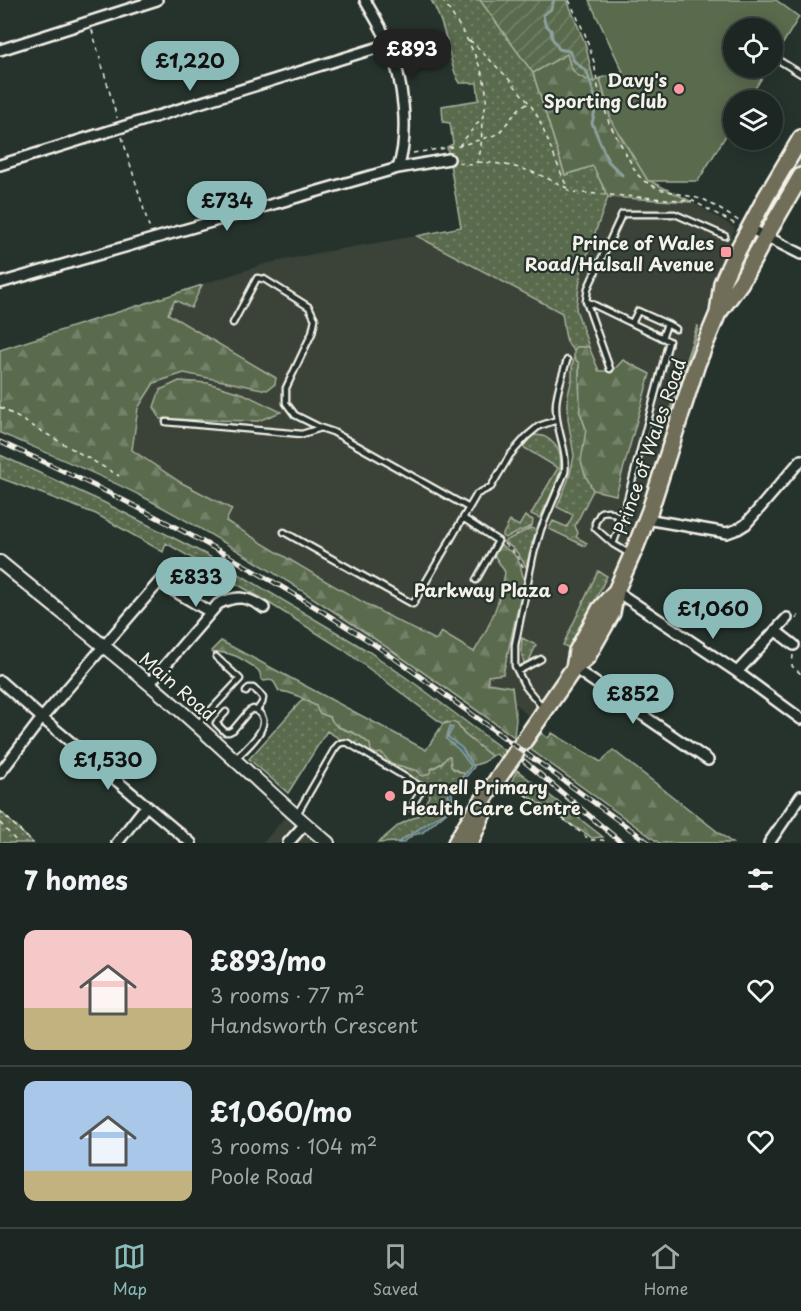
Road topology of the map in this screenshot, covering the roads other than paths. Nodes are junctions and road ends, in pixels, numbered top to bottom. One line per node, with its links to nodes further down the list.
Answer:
1 (157, 0): 4 (street)
2 (365, 0): 3 (street)
3 (389, 44): 9 (street); 10 (street)
4 (0, 50)
5 (783, 63): 6 (lane)
6 (801, 74)
7 (801, 138): 12 (highway, Prince of Wales Road)
8 (449, 159): 10 (street)
9 (0, 165)
10 (398, 168): 16 (street)
11 (801, 176): 14 (highway, Prince of Wales Road)
12 (749, 229): 14 (street); 18 (highway, Prince of Wales Road)
13 (725, 236): 17 (lane)
14 (766, 236): 15 (street); 18 (highway, Prince of Wales Road)
15 (801, 254)
16 (0, 283)
17 (586, 301): 20 (lane); 25 (lane)
18 (718, 313): 32 (highway, Prince of Wales Road)
19 (233, 322): 28 (lane)
20 (632, 323): 21 (lane); 23 (lane)
21 (667, 324): 22 (lane); 23 (lane)
22 (676, 329)
23 (662, 338): 33 (lane)
24 (567, 360): 26 (lane)
25 (610, 369)
26 (557, 420): 30 (lane); 49 (lane)
27 (166, 422): 28 (lane)
28 (321, 428): 30 (lane)
29 (801, 460): 32 (street)
30 (469, 508): 31 (lane)
31 (463, 518): 34 (lane); 38 (lane)
32 (646, 519): 36 (highway, Prince of Wales Road)
33 (621, 523): 35 (lane); 35 (lane)
34 (284, 532)
35 (613, 544): 36 (lane)
36 (632, 556): 39 (highway, Prince of Wales Road)
37 (0, 562): 45 (main road, Main Road)
38 (476, 580)
39 (616, 591): 48 (highway, Prince of Wales Road); 50 (street)
40 (264, 609): 41 (street)
41 (210, 612): 45 (street); 52 (street)
42 (787, 618): 43 (street)
43 (776, 631): 44 (street); 50 (street)
44 (794, 645)
45 (103, 646): 52 (main road, Main Road); 58 (street)
46 (216, 657): 59 (lane)
47 (541, 659): 49 (lane)
48 (574, 668): 55 (highway, Prince of Wales Road); 61 (street)
49 (518, 671): 55 (lane)
50 (737, 672): 57 (street)
51 (0, 681): 58 (street)
52 (149, 684): 59 (main road, Main Road)
53 (246, 692): 54 (lane)
54 (257, 710): 56 (lane); 60 (lane)
55 (545, 711): 63 (highway, Prince of Wales Road)
56 (226, 712)
57 (799, 713)
58 (42, 718): 62 (street); 65 (street)
59 (197, 725): 60 (main road, Main Road)
60 (236, 759): 67 (main road, Main Road)
61 (708, 760)
62 (0, 773)
63 (494, 784): 72 (highway, Prince of Wales Road); 73 (highway, Prince of Wales Road)
64 (801, 796): 74 (street)
65 (146, 806): 68 (street); 69 (street)
66 (411, 808): 67 (lane)
67 (300, 820): 70 (street); 71 (main road, Main Road)
68 (117, 843)
69 (191, 843)
70 (288, 843)
71 (328, 843)
72 (456, 843)
73 (470, 843)
74 (769, 843)

